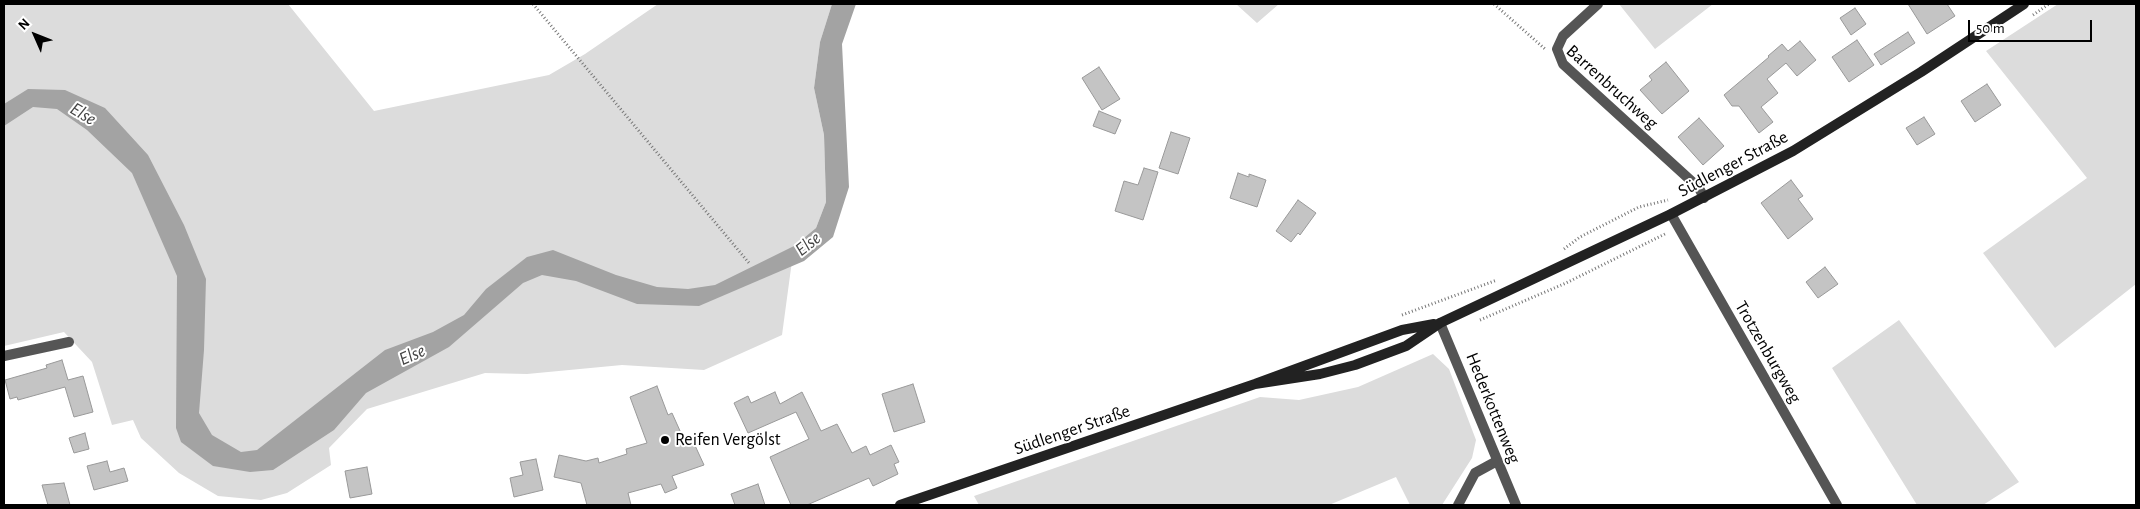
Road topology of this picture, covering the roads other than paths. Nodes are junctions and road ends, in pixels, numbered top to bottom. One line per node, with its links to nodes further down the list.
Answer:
1 (1598, 4): 3 (street, Barrenbruchweg)
2 (2024, 4): 3 (main road, Südlenger Straße)
3 (1704, 198): 4 (main road, Südlenger Straße)
4 (1671, 214): 5 (main road, Südlenger Straße); 13 (street, Trotzenburgweg)
5 (1440, 323): 8 (main road, Südlenger Straße); 8 (main road, Südlenger Straße); 9 (street, Hederkottenweg)
6 (69, 342): 7 (street)
7 (4, 356)
8 (1255, 384): 10 (main road, Südlenger Straße)
9 (1497, 461): 11 (street); 12 (street, Hederkottenweg)
10 (900, 505)
11 (1458, 505)
12 (1516, 505)
13 (1837, 505)

